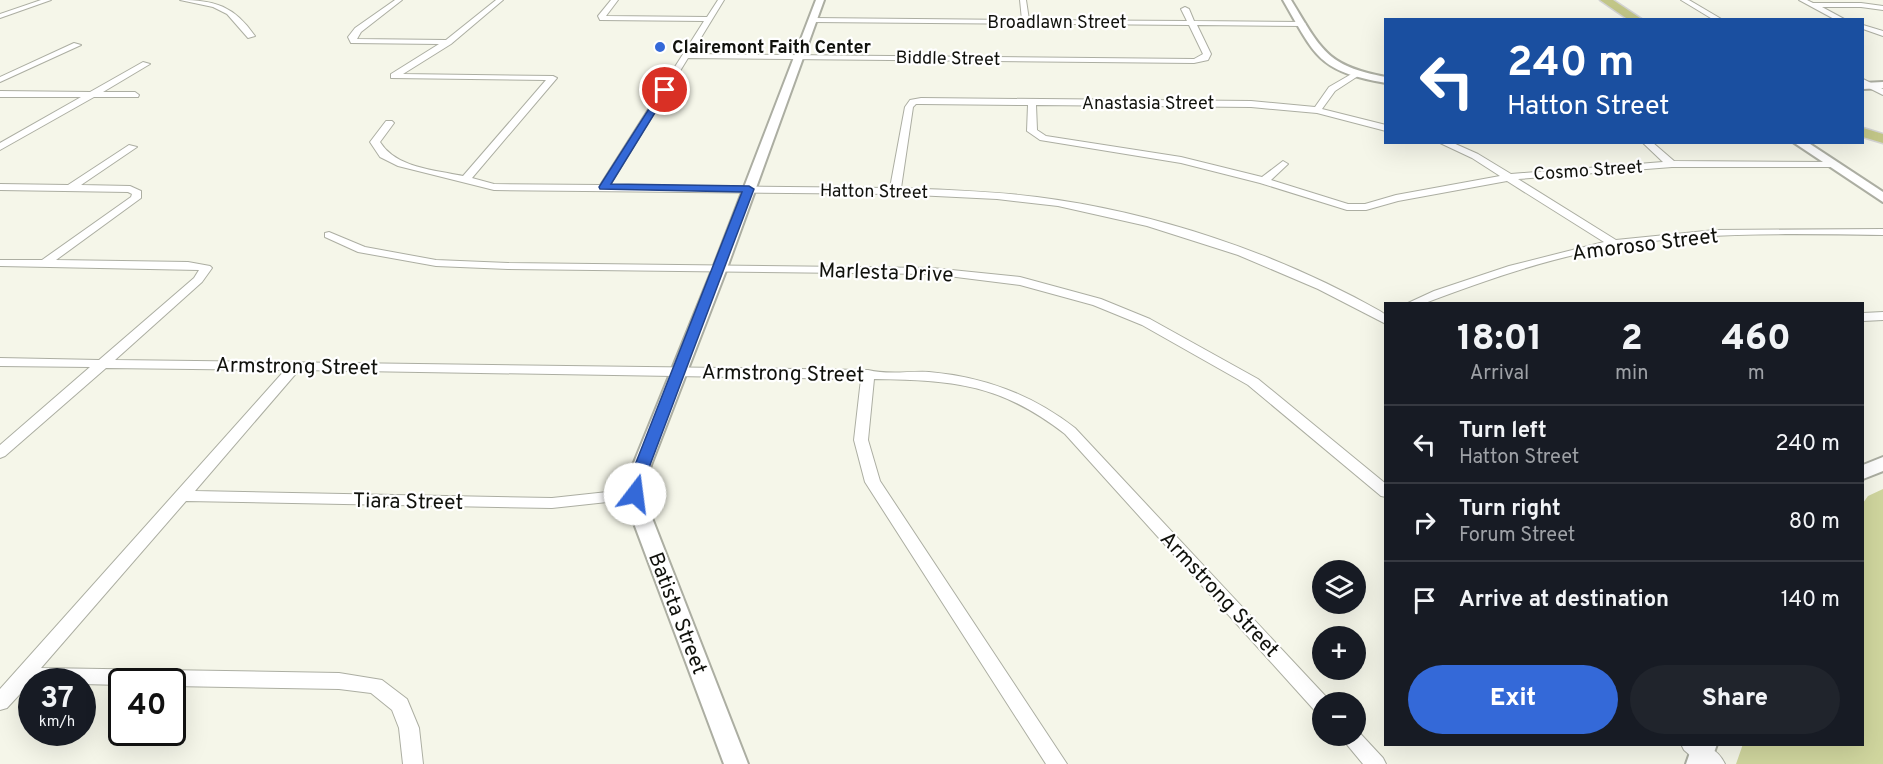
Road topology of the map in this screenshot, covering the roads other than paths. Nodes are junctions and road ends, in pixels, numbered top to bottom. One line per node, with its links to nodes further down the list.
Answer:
1 (48, 0): 16 (street)
2 (183, 0): 28 (street)
3 (399, 0): 29 (street)
4 (500, 0): 29 (street)
5 (615, 0): 21 (street)
6 (721, 0): 21 (street)
7 (820, 0): 22 (street)
8 (1023, 0): 23 (street)
9 (1287, 0): 25 (street)
10 (1684, 0): 19 (street)
11 (1802, 0): 13 (street)
12 (1600, 3): 17 (main road); 18 (main road)
13 (1812, 5): 14 (street); 20 (street)
14 (1883, 8)
15 (1185, 9): 24 (street)
16 (0, 16)
17 (1615, 18)
18 (1634, 18)
19 (1716, 18)
20 (1839, 18)
21 (709, 19): 31 (street)
22 (813, 20): 23 (street, Broadlawn Street); 32 (street)
23 (1026, 22): 24 (street, Broadlawn Street)
24 (1192, 23): 25 (street, Broadlawn Street); 32 (street, Biddle Street)
25 (1302, 24): 34 (street)
26 (1864, 27): 27 (street)
27 (1883, 34)
28 (251, 36)
29 (448, 42): 60 (street)
30 (77, 45): 35 (street)
31 (686, 56): 32 (street, Biddle Street); 62 (street)
32 (799, 57): 65 (street)
33 (146, 64): 41 (street)
34 (1354, 74): 36 (street); 44 (street)
35 (0, 80)
36 (1384, 80)
37 (1866, 85): 38 (street); 39 (street)
38 (1883, 85)
39 (1883, 92)
40 (0, 94): 41 (street)
41 (92, 95): 42 (street); 54 (street)
42 (135, 95)
43 (1032, 102): 44 (street, Anastasia Street); 61 (street); 66 (street, Anastasia Street)
44 (1317, 110): 47 (street, Anastasia Street)
45 (1864, 120): 48 (main road)
46 (389, 123): 60 (street, Hatton Street)
47 (1384, 127)
48 (1883, 127)
49 (1864, 132): 50 (main road)
50 (1883, 140)
51 (1447, 144): 59 (street)
52 (1648, 144): 57 (street)
53 (1801, 144): 58 (street)
54 (0, 147)
55 (132, 147): 64 (street)
56 (1283, 164): 61 (street)
57 (1671, 164): 58 (street, Cosmo Street); 59 (street, Cosmo Street)
58 (1832, 165): 67 (street)
59 (1509, 177): 61 (street, Cosmo Street); 70 (street)
60 (465, 180): 62 (street, Hatton Street)
61 (1264, 182)
62 (604, 187): 65 (street, Hatton Street)
63 (0, 188): 64 (street)
64 (70, 188): 72 (street)
65 (749, 189): 66 (street, Hatton Street); 73 (street)
66 (895, 191): 76 (street, Hatton Street)
67 (1883, 198)
68 (1883, 232): 70 (street, Amoroso Street)
69 (329, 235): 73 (street, Marlesta Drive)
70 (1614, 243): 74 (street, Amoroso Street)
71 (0, 262): 72 (street)
72 (45, 263): 79 (street)
73 (720, 268): 81 (street); 86 (street, Marlesta Drive)
74 (1417, 302)
75 (1883, 316): 77 (street)
76 (1384, 317)
77 (1864, 317)
78 (0, 362): 79 (street, Armstrong Street)
79 (101, 363): 80 (street, Armstrong Street); 83 (street)
80 (296, 366): 81 (street, Armstrong Street); 88 (street)
81 (677, 372): 82 (street, Armstrong Street); 87 (street)
82 (868, 374): 92 (street, Armstrong Street); 97 (street)
83 (0, 453)
84 (1883, 463): 85 (street)
85 (1864, 472)
86 (1384, 490)
87 (635, 494): 88 (street, Tiara Street); 96 (street, Batista Street)
88 (181, 496): 89 (street)
89 (30, 668)
90 (96, 676): 95 (street)
91 (18, 682): 93 (street)
92 (1312, 694)
93 (0, 702)
94 (1359, 746): 98 (street)
95 (413, 764)
96 (736, 764)
97 (1056, 764)
98 (1376, 764)

